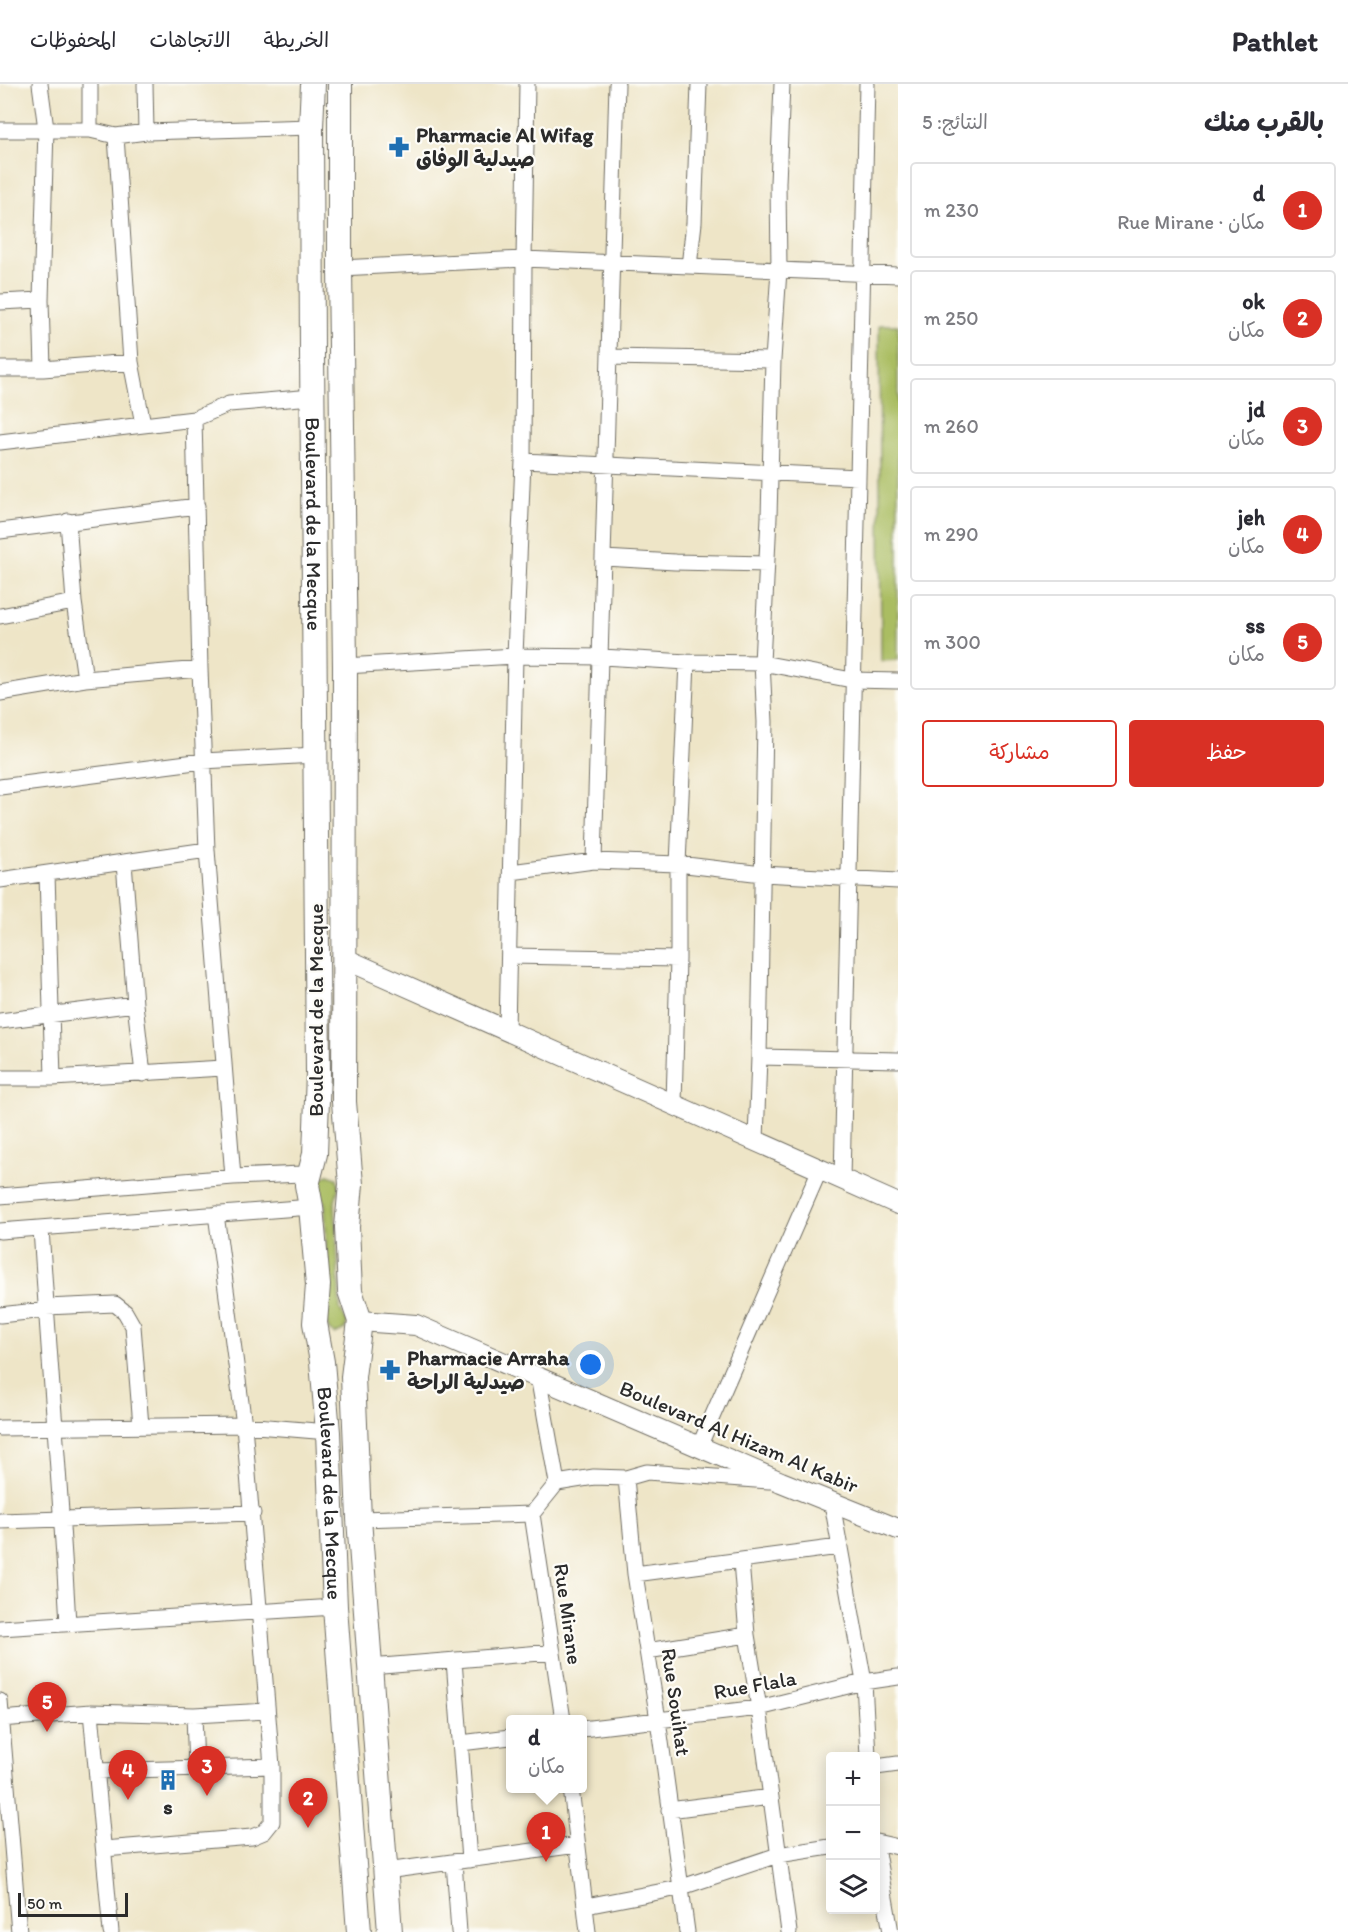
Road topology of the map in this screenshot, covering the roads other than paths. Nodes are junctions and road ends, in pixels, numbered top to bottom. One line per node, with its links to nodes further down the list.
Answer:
1 (40, 84): 12 (street)
2 (90, 84): 14 (street)
3 (145, 84): 15 (street)
4 (313, 84): 11 (main road, Boulevard de la Mecque)
5 (340, 84): 20 (main road, Boulevard de la Mecque)
6 (528, 84): 17 (street)
7 (617, 84): 18 (street)
8 (699, 84): 19 (street)
9 (782, 84): 21 (street)
10 (867, 84): 22 (street)
11 (311, 127): 15 (street); 31 (main road, Boulevard de la Mecque)
12 (46, 129): 13 (street); 14 (street); 24 (street)
13 (0, 130)
14 (90, 130): 16 (street)
15 (146, 132): 16 (street)
16 (116, 136): 28 (street)
17 (524, 260): 18 (street); 20 (street); 35 (street)
18 (613, 264): 19 (street); 26 (street)
19 (689, 266): 21 (street)
20 (339, 268): 50 (main road, Boulevard de la Mecque)
21 (779, 270): 22 (street); 27 (street)
22 (864, 274): 23 (street); 38 (street)
23 (898, 275)
24 (41, 300): 25 (street); 30 (street)
25 (0, 302)
26 (609, 357): 27 (street); 36 (street)
27 (773, 360): 37 (street)
28 (131, 362): 30 (street); 33 (street)
29 (0, 369): 30 (street)
30 (43, 369)
31 (312, 397): 32 (street); 56 (main road, Boulevard de la Mecque)
32 (194, 419): 33 (street); 39 (street)
33 (143, 424): 34 (street)
34 (0, 442)
35 (523, 461): 36 (street); 46 (street)
36 (606, 465): 37 (street); 42 (street)
37 (771, 473): 38 (street); 43 (street)
38 (858, 477): 53 (street)
39 (197, 506): 40 (street); 51 (street)
40 (68, 521): 41 (street); 44 (street)
41 (0, 531)
42 (604, 558): 43 (street); 47 (street)
43 (767, 564): 49 (street)
44 (74, 602): 45 (street); 52 (street)
45 (0, 616)
46 (515, 656): 47 (street); 50 (street); 63 (street)
47 (602, 657): 48 (street); 60 (street)
48 (687, 662): 49 (street); 62 (street)
49 (762, 663): 53 (street); 65 (street)
50 (345, 666): 70 (main road, Boulevard de la Mecque)
51 (200, 669): 52 (street); 57 (street)
52 (86, 679): 55 (street)
53 (852, 680): 54 (street); 66 (street)
54 (898, 681)
55 (0, 693)
56 (315, 755): 57 (street); 86 (main road, Boulevard de la Mecque)
57 (203, 761): 58 (street); 59 (street)
58 (0, 787)
59 (207, 850): 61 (street); 79 (street)
60 (594, 861): 62 (street); 63 (street)
61 (124, 863): 64 (street); 72 (street)
62 (678, 864): 65 (street); 71 (street)
63 (511, 872): 69 (street)
64 (47, 874): 67 (street); 73 (street)
65 (762, 874): 66 (street); 76 (street)
66 (849, 879): 68 (street); 77 (street)
67 (0, 880)
68 (898, 881)
69 (509, 956): 71 (street); 75 (street)
70 (343, 958): 75 (street); 89 (main road, Boulevard de la Mecque)
71 (678, 958): 83 (street)
72 (135, 1004): 73 (street); 80 (street)
73 (51, 1014): 74 (street); 82 (street)
74 (0, 1021)
75 (507, 1030): 83 (street)
76 (759, 1057): 77 (street); 84 (street)
77 (844, 1059): 78 (street); 88 (street)
78 (898, 1060)
79 (223, 1068): 80 (street); 87 (street)
80 (142, 1074): 82 (street)
81 (0, 1078): 82 (street)
82 (53, 1078)
83 (674, 1103): 84 (street)
84 (756, 1140): 85 (street)
85 (820, 1169): 88 (street); 106 (street)
86 (310, 1172): 87 (street); 89 (main road); 92 (main road, Boulevard de la Mecque)
87 (233, 1177): 90 (street)
88 (842, 1179): 91 (street)
89 (351, 1184): 98 (main road, Boulevard de la Mecque)
90 (0, 1196)
91 (898, 1204)
92 (311, 1207): 93 (street); 99 (main road, Boulevard de la Mecque)
93 (216, 1214): 94 (street); 101 (street)
94 (41, 1228): 95 (street); 96 (street)
95 (0, 1231)
96 (45, 1309): 97 (street); 102 (street); 103 (street)
97 (0, 1315)
98 (359, 1325): 99 (main road); 100 (street, Boulevard Al Hizam Al Kabir); 113 (main road, Boulevard de la Mecque)
99 (317, 1330): 105 (main road, Boulevard de la Mecque)
100 (538, 1376): 106 (street, Boulevard Al Hizam Al Kabir); 109 (street)
101 (244, 1425): 102 (street); 105 (street); 111 (street)
102 (141, 1426): 103 (street)
103 (56, 1427): 104 (street); 115 (street)
104 (0, 1428)
105 (328, 1432): 120 (main road, Boulevard de la Mecque)
106 (699, 1447): 108 (street, Boulevard Al Hizam Al Kabir)
107 (626, 1478): 108 (street); 109 (street); 119 (street, Rue Souihat)
108 (781, 1482): 110 (street, Boulevard Al Hizam Al Kabir)
109 (557, 1483): 112 (street)
110 (832, 1503): 116 (street, Boulevard Al Hizam Al Kabir); 117 (street)
111 (253, 1512): 115 (street); 121 (street)
112 (532, 1514): 113 (street); 126 (street, Rue Mirane)
113 (359, 1519): 128 (main road, Boulevard de la Mecque)
114 (0, 1521): 115 (street)
115 (63, 1521): 122 (street)
116 (898, 1529)
117 (839, 1548): 118 (street); 130 (street)
118 (741, 1561): 119 (street); 124 (street)
119 (635, 1574): 125 (street, Rue Souihat)
120 (335, 1607): 121 (street); 166 (main road, Boulevard de la Mecque)
121 (260, 1612): 122 (street); 133 (street)
122 (68, 1624): 123 (street)
123 (0, 1628)
124 (747, 1635): 125 (street); 132 (street)
125 (647, 1651): 138 (street, Rue Souihat)
126 (553, 1652): 127 (street); 135 (street, Rue Mirane)
127 (454, 1660): 128 (street); 141 (street)
128 (370, 1667): 160 (main road, Boulevard de la Mecque)
129 (898, 1677): 130 (street, Rue Flala)
130 (864, 1683): 132 (street, Rue Flala); 142 (street)
131 (0, 1701): 137 (street)
132 (759, 1708): 138 (street, Rue Flala); 149 (street)
133 (267, 1711): 136 (street); 144 (street)
134 (92, 1712): 136 (street); 137 (street); 147 (street)
135 (562, 1715)
136 (194, 1716): 146 (street)
137 (1, 1719): 150 (street)
138 (658, 1720): 139 (street, Rue Flala); 151 (street, Rue Souihat)
139 (587, 1728)
140 (506, 1737): 141 (street)
141 (461, 1743): 159 (street)
142 (868, 1752)
143 (898, 1764): 145 (street)
144 (272, 1766): 146 (street); 156 (street)
145 (880, 1766)
146 (196, 1768): 147 (street)
147 (97, 1771): 156 (street)
148 (571, 1793): 153 (street)
149 (771, 1797): 151 (street); 157 (street)
150 (4, 1810): 164 (street)
151 (669, 1810): 161 (street, Rue Souihat)
152 (880, 1843): 154 (street)
153 (577, 1845): 159 (street); 162 (street)
154 (898, 1847)
155 (826, 1848): 157 (street)
156 (104, 1849): 165 (street)
157 (778, 1855): 161 (street); 171 (street)
158 (879, 1860): 163 (street)
159 (462, 1861): 160 (street); 168 (street)
160 (386, 1871): 167 (main road, Boulevard de la Mecque)
161 (680, 1888): 162 (street); 170 (street, Rue Souihat)
162 (586, 1906): 169 (street)
163 (893, 1923)
164 (19, 1932)
165 (111, 1932)
166 (359, 1932)
167 (390, 1932)
168 (459, 1932)
169 (588, 1932)
170 (687, 1932)
171 (789, 1932)

